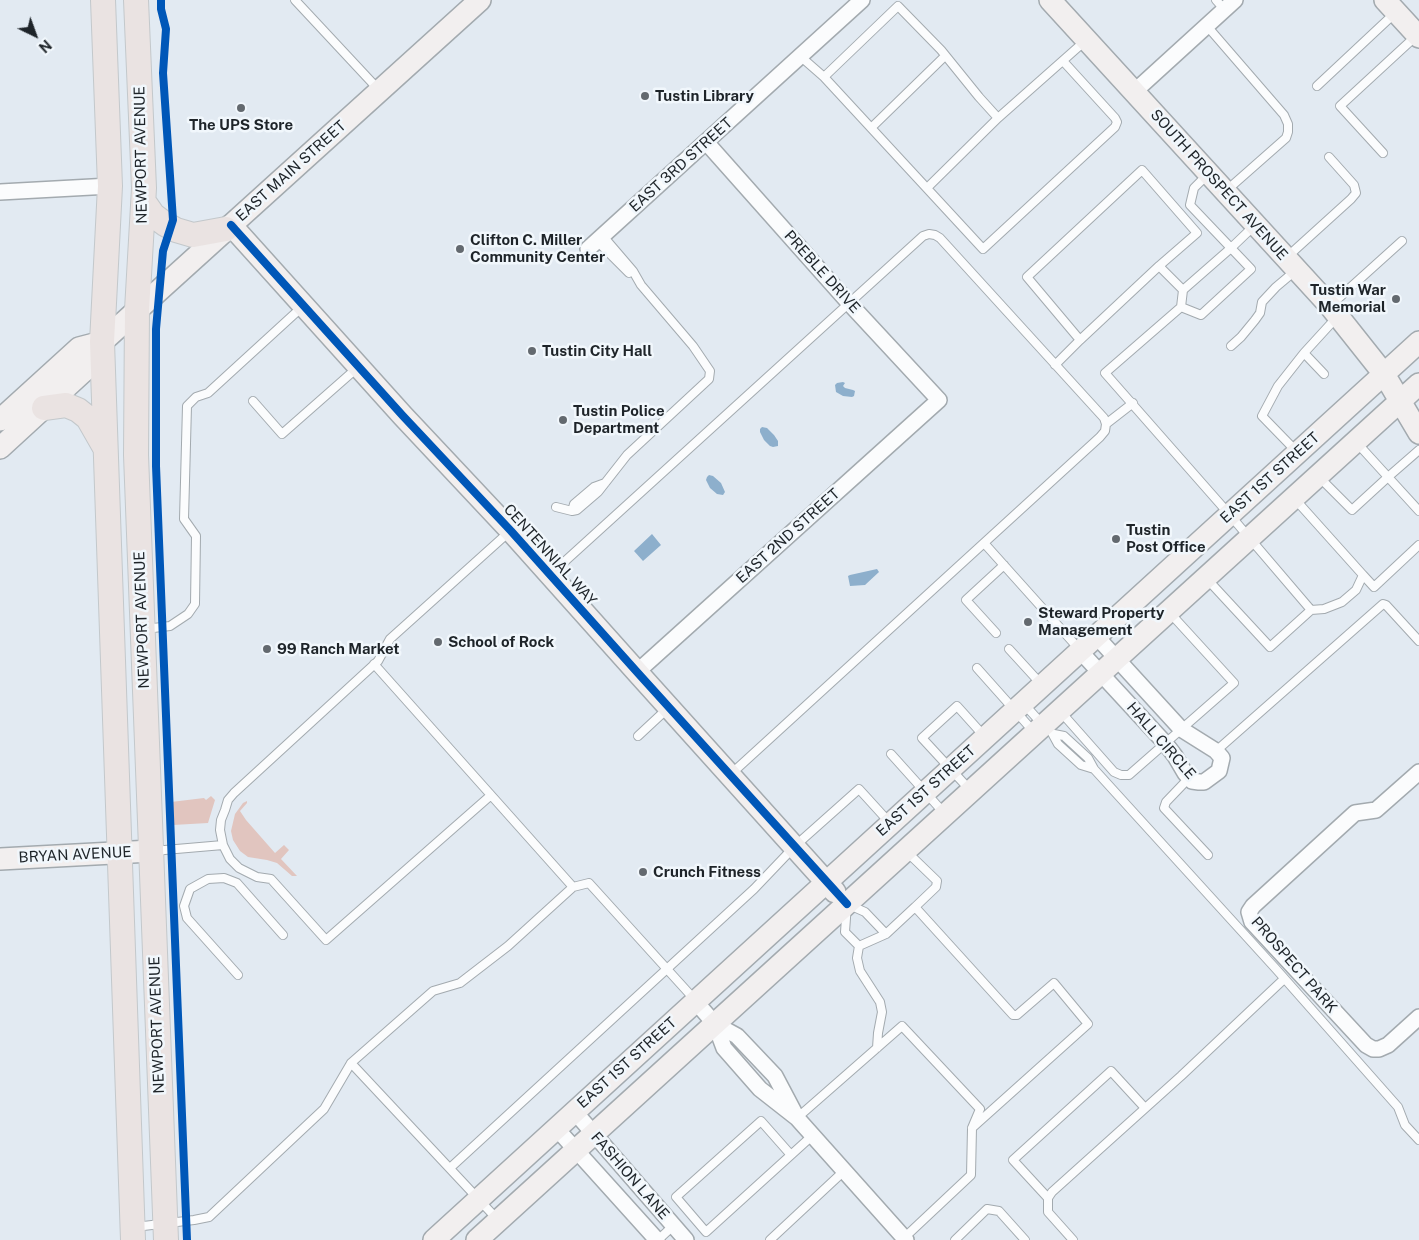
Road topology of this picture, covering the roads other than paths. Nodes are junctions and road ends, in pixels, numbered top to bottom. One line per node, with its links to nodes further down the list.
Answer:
1 (103, 0): 26 (main road, NEWPORT AVENUE)
2 (136, 0): 30 (main road, NEWPORT AVENUE)
3 (480, 0): 18 (main road, EAST MAIN STREET)
4 (862, 0): 13 (street, EAST 3RD STREET)
5 (1050, 0): 12 (main road, SOUTH PROSPECT AVENUE)
6 (299, 2): 18 (lane)
7 (896, 3): 14 (lane); 16 (lane)
8 (1225, 3): 10 (street)
9 (1391, 6): 11 (main road); 17 (lane)
10 (1207, 26): 19 (street); 28 (lane)
11 (1418, 36): 23 (lane)
12 (1087, 40): 15 (lane); 19 (main road, SOUTH PROSPECT AVENUE)
13 (800, 56): 16 (lane); 22 (street, EAST 3RD STREET)
14 (945, 56): 20 (lane); 21 (lane)
15 (1063, 61): 20 (lane); 27 (lane)
16 (824, 78): 21 (lane)
17 (1316, 86)
18 (379, 91): 32 (main road, EAST MAIN STREET)
19 (1134, 92): 25 (main road, SOUTH PROSPECT AVENUE)
20 (998, 118): 27 (lane)
21 (871, 128): 27 (lane)
22 (706, 142): 34 (street, EAST 3RD STREET); 39 (street, PREBLE DRIVE)
23 (1383, 153)
24 (1329, 157): 36 (lane)
25 (1208, 173): 28 (main road, SOUTH PROSPECT AVENUE); 35 (lane)
26 (110, 186): 29 (street); 45 (main road, NEWPORT AVENUE)
27 (927, 188)
28 (1225, 191): 31 (main road, SOUTH PROSPECT AVENUE)
29 (0, 192)
30 (144, 202): 32 (main road); 42 (main road, NEWPORT AVENUE)
31 (1256, 225): 35 (lane); 36 (main road, SOUTH PROSPECT AVENUE)
32 (229, 227): 40 (main road, CENTENNIAL WAY); 42 (main road, EAST MAIN STREET)
33 (1402, 241): 43 (lane)
34 (596, 242): 70 (lane)
35 (1231, 248): 38 (lane); 41 (lane)
36 (1291, 264): 43 (main road, SOUTH PROSPECT AVENUE); 47 (lane)
37 (1159, 266): 38 (lane); 44 (lane); 44 (lane)
38 (1183, 290): 41 (lane)
39 (850, 303): 49 (lane); 54 (street, PREBLE DRIVE); 80 (lane)
40 (304, 306): 50 (main road, CENTENNIAL WAY); 85 (lane)
41 (1181, 307): 57 (lane)
42 (137, 310): 45 (main road, EAST MAIN STREET); 77 (main road, NEWPORT AVENUE)
43 (1334, 311): 48 (lane); 52 (main road, SOUTH PROSPECT AVENUE)
44 (1080, 340): 49 (lane)
45 (102, 342): 58 (main road, EAST MAIN STREET); 59 (main road, EAST MAIN STREET); 64 (main road, NEWPORT AVENUE)
46 (1419, 342): 52 (main road, EAST 1ST STREET)
47 (1231, 346)
48 (1304, 353): 51 (lane); 66 (lane)
49 (1055, 364): 60 (lane)
50 (359, 366): 55 (lane); 73 (main road, CENTENNIAL WAY)
51 (1324, 374)
52 (1384, 374): 56 (main road, SOUTH PROSPECT AVENUE); 66 (main road, EAST 1ST STREET)
53 (1419, 384): 56 (main road, EAST 1ST STREET)
54 (939, 400): 94 (street, EAST 2ND STREET)
55 (253, 401)
56 (1400, 401): 61 (main road, SOUTH PROSPECT AVENUE); 62 (main road, EAST 1ST STREET)
57 (1133, 403): 60 (lane); 72 (lane)
58 (44, 408): 63 (main road, EAST MAIN STREET); 64 (main road)
59 (5, 413)
60 (1106, 424): 75 (lane)
61 (1419, 433)
62 (1356, 442): 67 (main road, EAST 1ST STREET); 68 (lane)
63 (0, 448)
64 (105, 448): 78 (main road, NEWPORT AVENUE)
65 (1419, 450): 68 (lane)
66 (1298, 452): 72 (main road, EAST 1ST STREET)
67 (1318, 475): 68 (lane); 69 (main road, EAST 1ST STREET)
68 (1388, 477): 71 (lane)
69 (1294, 498): 74 (main road, EAST 1ST STREET); 81 (lane)
70 (556, 507)
71 (1419, 511)
72 (1229, 514): 74 (lane); 87 (main road, EAST 1ST STREET)
73 (511, 531): 80 (main road, CENTENNIAL WAY); 92 (lane)
74 (1250, 538): 82 (main road, EAST 1ST STREET); 83 (lane)
75 (984, 543): 79 (lane); 109 (lane)
76 (1419, 545): 81 (lane)
77 (139, 547): 78 (main road); 85 (main road, NEWPORT AVENUE)
78 (108, 548): 120 (main road, NEWPORT AVENUE)
79 (1004, 565): 86 (lane); 90 (lane)
80 (550, 575): 94 (main road, CENTENNIAL WAY)
81 (1363, 575): 83 (lane)
82 (1206, 578): 83 (lane); 84 (main road, EAST 1ST STREET)
83 (1311, 610)
84 (1168, 612): 91 (main road, EAST 1ST STREET); 100 (lane)
85 (142, 629): 119 (main road, NEWPORT AVENUE)
86 (996, 633)
87 (1096, 636): 90 (main road, EAST 1ST STREET); 91 (street, HALL CIRCLE)
88 (1419, 641): 105 (lane)
89 (1010, 649): 96 (lane)
90 (1080, 651): 95 (street, HALL CIRCLE); 96 (main road, EAST 1ST STREET)
91 (1117, 658): 95 (main road, EAST 1ST STREET); 100 (street, HALL CIRCLE)
92 (374, 664): 113 (lane); 116 (lane)
93 (977, 668): 97 (lane)
94 (637, 672): 98 (main road, CENTENNIAL WAY)
95 (1101, 673): 99 (main road, EAST 1ST STREET); 104 (street, HALL CIRCLE)
96 (1042, 685): 97 (main road, EAST 1ST STREET)
97 (1019, 706): 101 (lane); 101 (lane); 103 (main road, EAST 1ST STREET)
98 (669, 707): 102 (lane); 109 (main road, CENTENNIAL WAY)
99 (1060, 710): 101 (main road, EAST 1ST STREET); 104 (lane)
100 (1181, 730): 104 (lane); 105 (street, HALL CIRCLE)
101 (1044, 731): 111 (main road, EAST 1ST STREET); 132 (lane)
102 (638, 736)
103 (985, 737): 107 (main road, EAST 1ST STREET); 107 (lane)
104 (1166, 743): 110 (street, HALL CIRCLE)
105 (1216, 751): 110 (street, HALL CIRCLE)
106 (891, 754): 112 (lane)
107 (950, 769): 111 (lane); 112 (main road, EAST 1ST STREET)
108 (1419, 772): 134 (street, PROSPECT PARK)
109 (730, 775): 117 (main road, CENTENNIAL WAY)
110 (1189, 778): 121 (lane)
111 (971, 791): 114 (main road, EAST 1ST STREET)
112 (925, 792): 114 (lane); 115 (main road, EAST 1ST STREET)
113 (490, 796): 116 (lane); 124 (lane)
114 (946, 814): 118 (main road, EAST 1ST STREET)
115 (890, 823): 117 (lane); 123 (main road, EAST 1ST STREET)
116 (223, 845): 119 (lane)
117 (795, 846): 123 (main road, CENTENNIAL WAY); 130 (lane)
118 (906, 850): 125 (main road, EAST 1ST STREET); 126 (lane)
119 (151, 851): 120 (main road, BRYAN AVENUE); 154 (main road, NEWPORT AVENUE)
120 (119, 854): 122 (main road, BRYAN AVENUE); 155 (main road, NEWPORT AVENUE)
121 (1208, 855)
122 (0, 858)
123 (826, 881): 125 (main road, CENTENNIAL WAY); 133 (main road, EAST 1ST STREET)
124 (573, 887): 130 (lane); 137 (lane)
125 (847, 904): 127 (lane); 129 (lane); 135 (main road, EAST 1ST STREET)
126 (915, 907): 127 (lane); 142 (lane)
127 (886, 934): 129 (lane)
128 (283, 935): 131 (lane)
129 (859, 946): 136 (lane)
130 (666, 969): 133 (lane); 148 (lane)
131 (238, 976)
132 (1284, 979): 138 (lane); 145 (lane)
133 (695, 1001): 135 (street); 139 (main road, EAST 1ST STREET)
134 (1419, 1017)
135 (715, 1024): 140 (street); 143 (main road, EAST 1ST STREET)
136 (877, 1048): 140 (lane); 142 (lane)
137 (351, 1063): 148 (lane); 154 (lane)
138 (1145, 1108): 150 (lane); 150 (lane)
139 (574, 1111): 141 (main road, EAST 1ST STREET); 143 (street, FASHION LANE)
140 (798, 1118): 144 (street)
141 (556, 1128): 146 (street, FASHION LANE); 151 (main road, EAST 1ST STREET)
142 (972, 1128): 156 (lane)
143 (594, 1134): 146 (main road, EAST 1ST STREET); 153 (street, FASHION LANE)
144 (813, 1135): 147 (lane); 149 (street)
145 (1419, 1140)
146 (576, 1150): 152 (main road, EAST 1ST STREET); 159 (street, FASHION LANE)
147 (791, 1155): 147 (lane)
148 (450, 1168): 151 (lane)
149 (844, 1171): 156 (street); 161 (lane)
150 (1048, 1198): 164 (lane)
151 (479, 1199): 152 (lane); 157 (main road, EAST 1ST STREET)
152 (499, 1220): 158 (main road, EAST 1ST STREET)
153 (673, 1226): 159 (lane); 160 (street, FASHION LANE)
154 (165, 1232): 155 (lane)
155 (133, 1234)
156 (905, 1239)
157 (434, 1240)
158 (477, 1240)
159 (657, 1240)
160 (686, 1240)
161 (770, 1240)
162 (955, 1240): 163 (lane)
163 (1025, 1240)
164 (1073, 1240)

